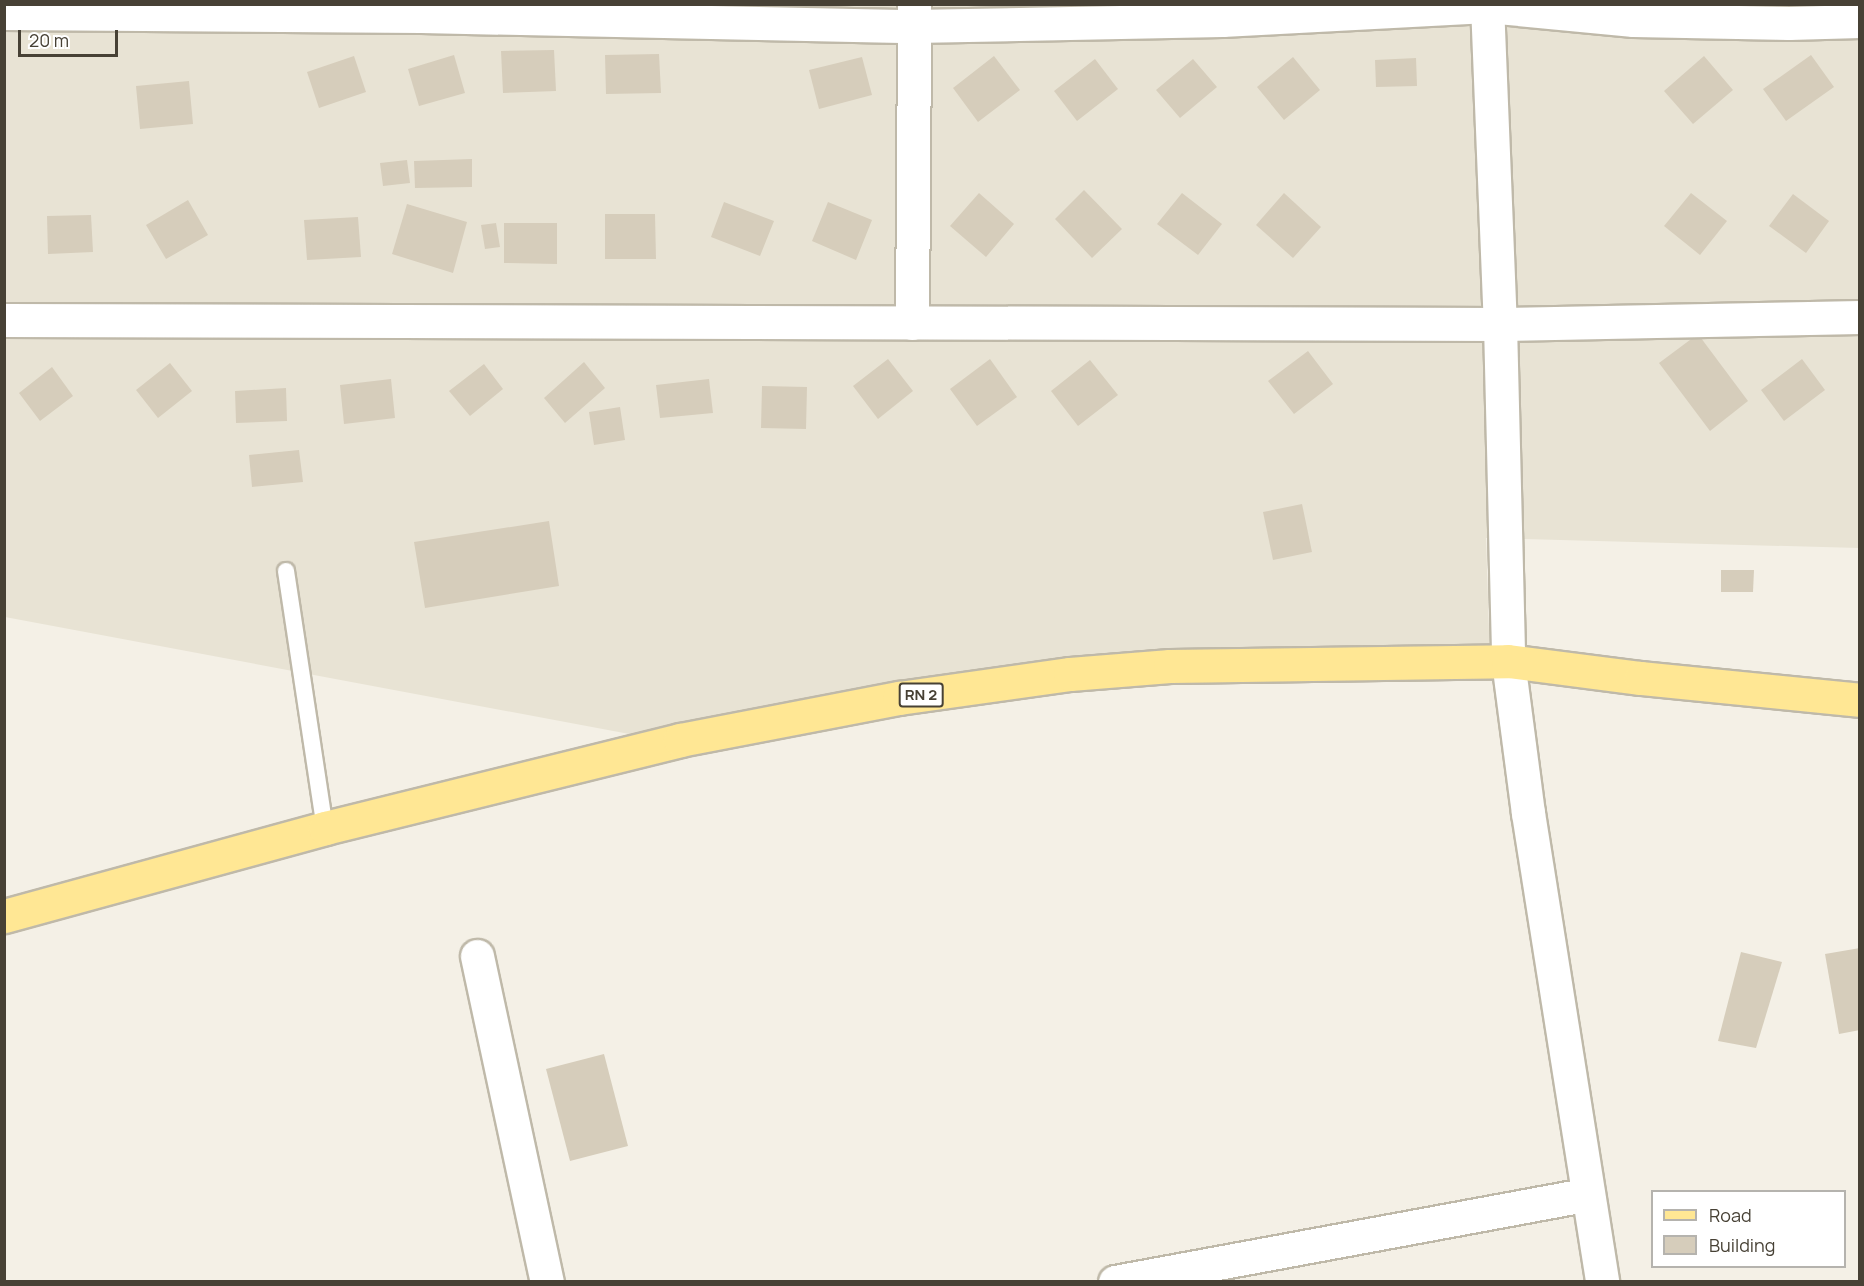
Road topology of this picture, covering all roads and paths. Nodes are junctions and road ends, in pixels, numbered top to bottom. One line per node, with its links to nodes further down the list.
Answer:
1 (1487, 5): 4 (street); 5 (street); 9 (street)
2 (247, 10): 3 (street); 4 (street)
3 (4, 12)
4 (913, 15): 8 (street)
5 (1860, 21)
6 (1860, 317): 9 (street)
7 (4, 320): 8 (street)
8 (912, 323): 9 (street)
9 (1500, 324): 11 (street)
10 (286, 571): 13 (lane)
11 (1508, 661): 12 (main road, RN 2); 13 (main road, RN 2); 16 (street)
12 (1860, 700)
13 (325, 828): 14 (main road, RN 2)
14 (4, 916)
15 (477, 956): 17 (street)
16 (1588, 1194): 18 (street); 19 (street)
17 (547, 1281)
18 (1115, 1281)
19 (1602, 1281)

